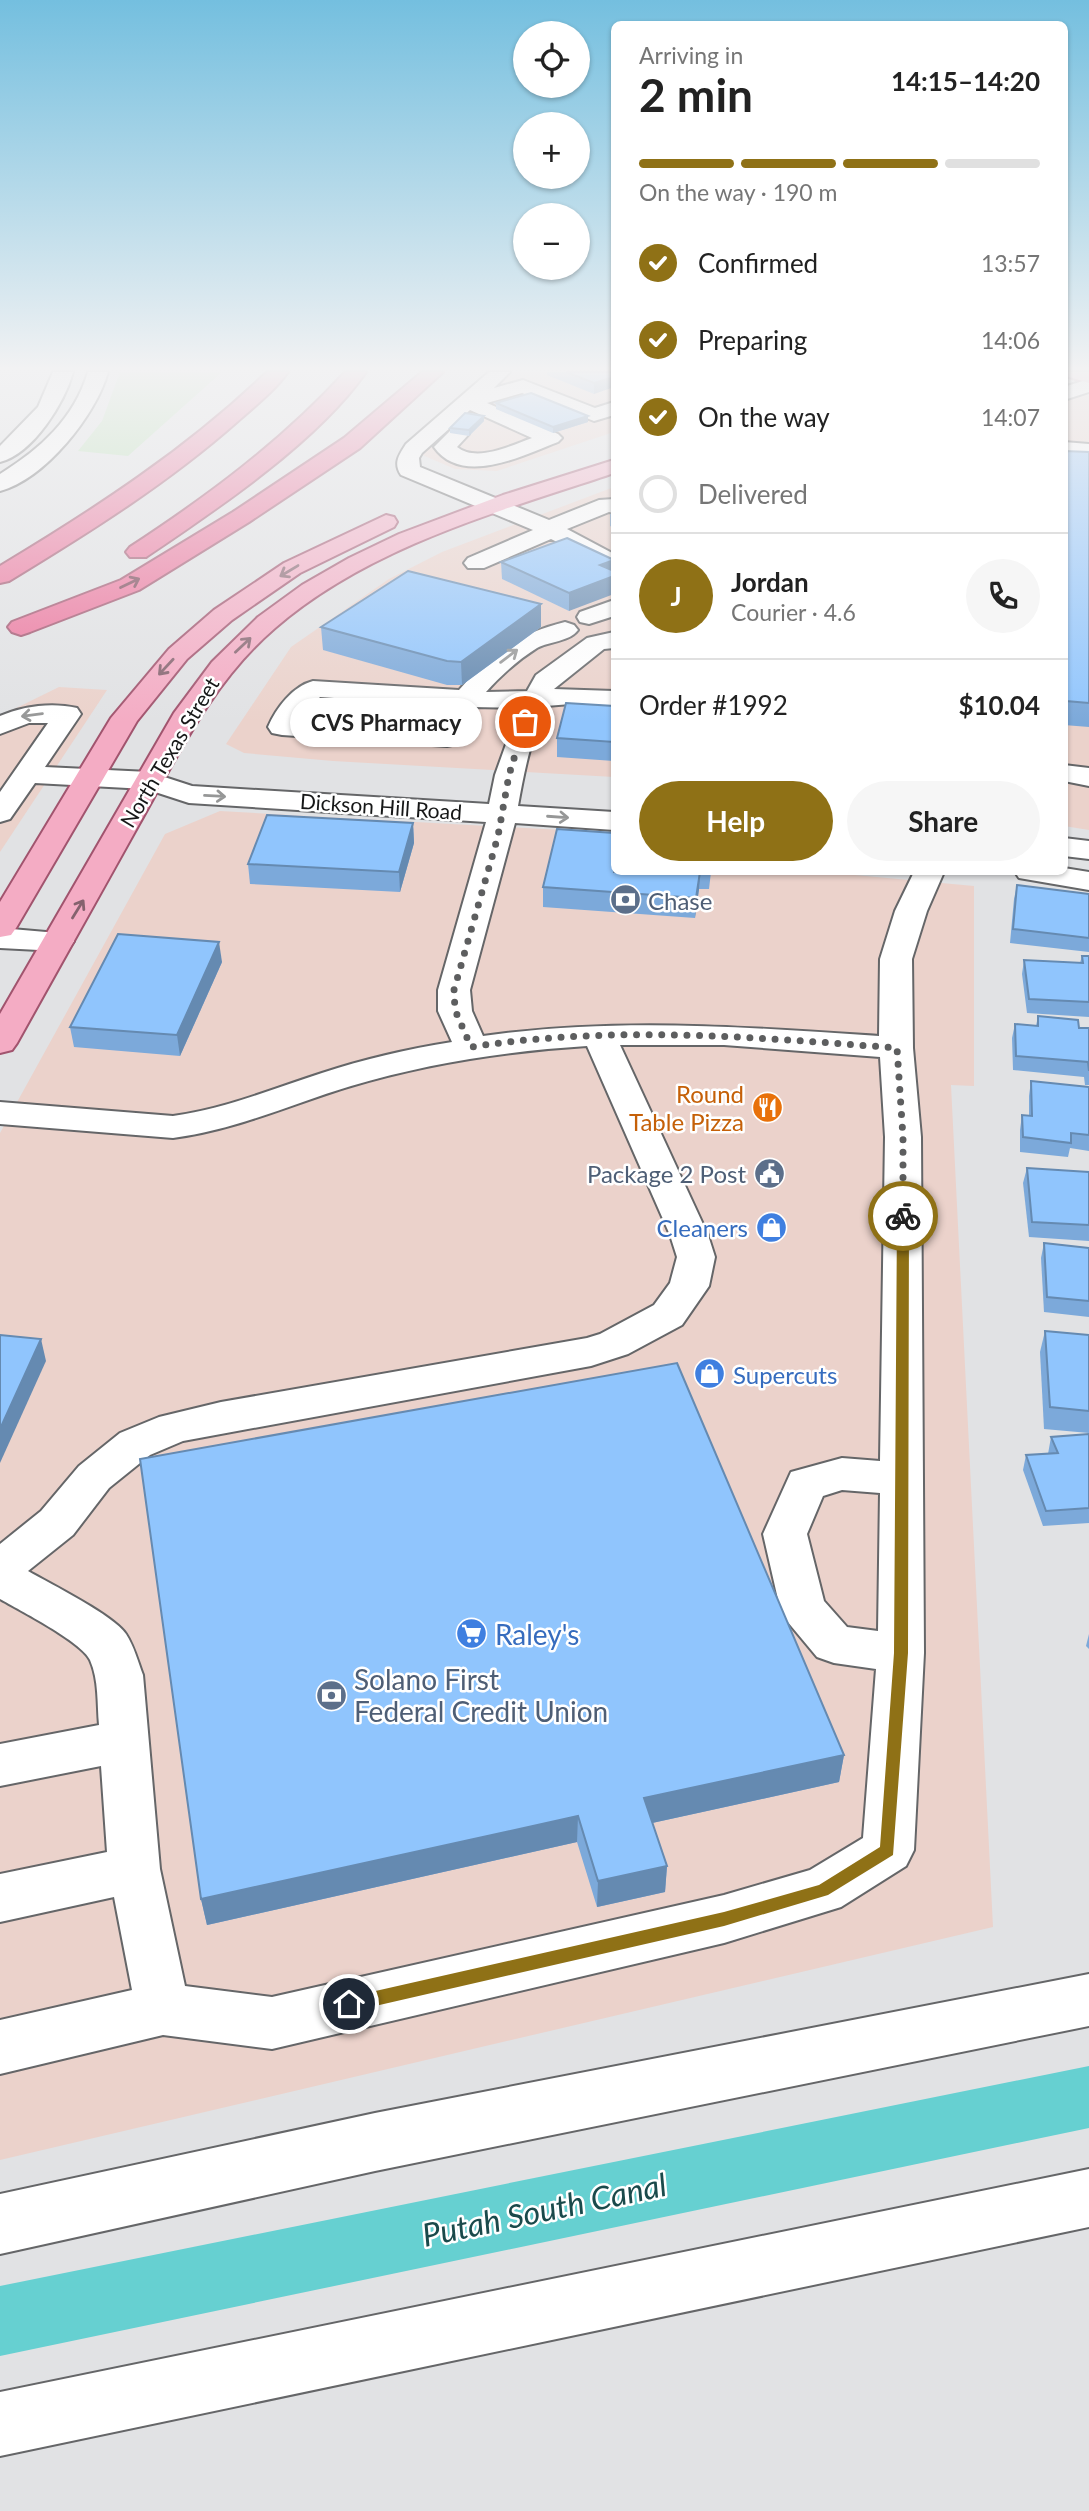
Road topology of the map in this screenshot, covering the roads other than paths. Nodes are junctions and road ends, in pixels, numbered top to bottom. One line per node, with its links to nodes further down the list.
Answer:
1 (133, 489): 13 (highway)
2 (227, 489): 18 (highway)
3 (283, 489): 18 (highway, one-way to 3)
4 (452, 489): 7 (street)
5 (478, 489): 7 (main road, North Texas Street)
6 (546, 489): 9 (main road, North Texas Street)
7 (463, 494): 9 (street); 26 (main road, North Texas Street, one-way to 26)
8 (611, 505): 10 (street)
9 (494, 507): 10 (street); 28 (main road, North Texas Street, one-way to 9)
10 (552, 530): 11 (street); 12 (street)
11 (611, 561)
12 (476, 563)
13 (0, 576)
14 (611, 608): 16 (street)
15 (529, 614): 17 (street)
16 (589, 617)
17 (565, 630): 19 (street); 20 (street, one-way to 17)
18 (11, 634)
19 (601, 650): 21 (street)
20 (465, 698): 20 (street); 21 (street)
21 (537, 699): 22 (street); 30 (street)
22 (611, 699)
23 (0, 726): 24 (street, one-way to 23)
24 (27, 774): 26 (street, Dickson Hill Road); 31 (street)
25 (1068, 774): 27 (street)
26 (90, 777): 28 (street, Dickson Hill Road); 38 (main road, North Texas Street)
27 (1089, 777)
28 (149, 781): 30 (street, Dickson Hill Road); 40 (main road, North Texas Street, one-way to 28)
29 (539, 789): 30 (street, Dickson Hill Road)
30 (505, 801): 32 (street, Dickson Hill Road, one-way to 32); 43 (street)
31 (0, 813)
32 (611, 820)
33 (1068, 847): 34 (street)
34 (1089, 850)
35 (928, 875): 44 (street)
36 (1050, 875): 37 (street)
37 (1089, 881)
38 (0, 928)
39 (0, 938): 40 (street)
40 (58, 942): 42 (main road, North Texas Street)
41 (600, 1035): 43 (street); 44 (street); 47 (street)
42 (0, 1043)
43 (471, 1047): 45 (street)
44 (897, 1048): 46 (street)
45 (0, 1113)
46 (901, 1479): 49 (street); 49 (street)
47 (0, 1569)
48 (0, 1577): 50 (street)
49 (901, 1653): 55 (street)
50 (124, 1741): 51 (street); 52 (street)
51 (0, 1765)
52 (134, 1869): 53 (street); 55 (street)
53 (0, 1898)
54 (1089, 2000): 58 (street)
55 (163, 2009): 56 (street)
56 (0, 2047)
57 (1089, 2198): 59 (street)
58 (0, 2224)
59 (0, 2424)

